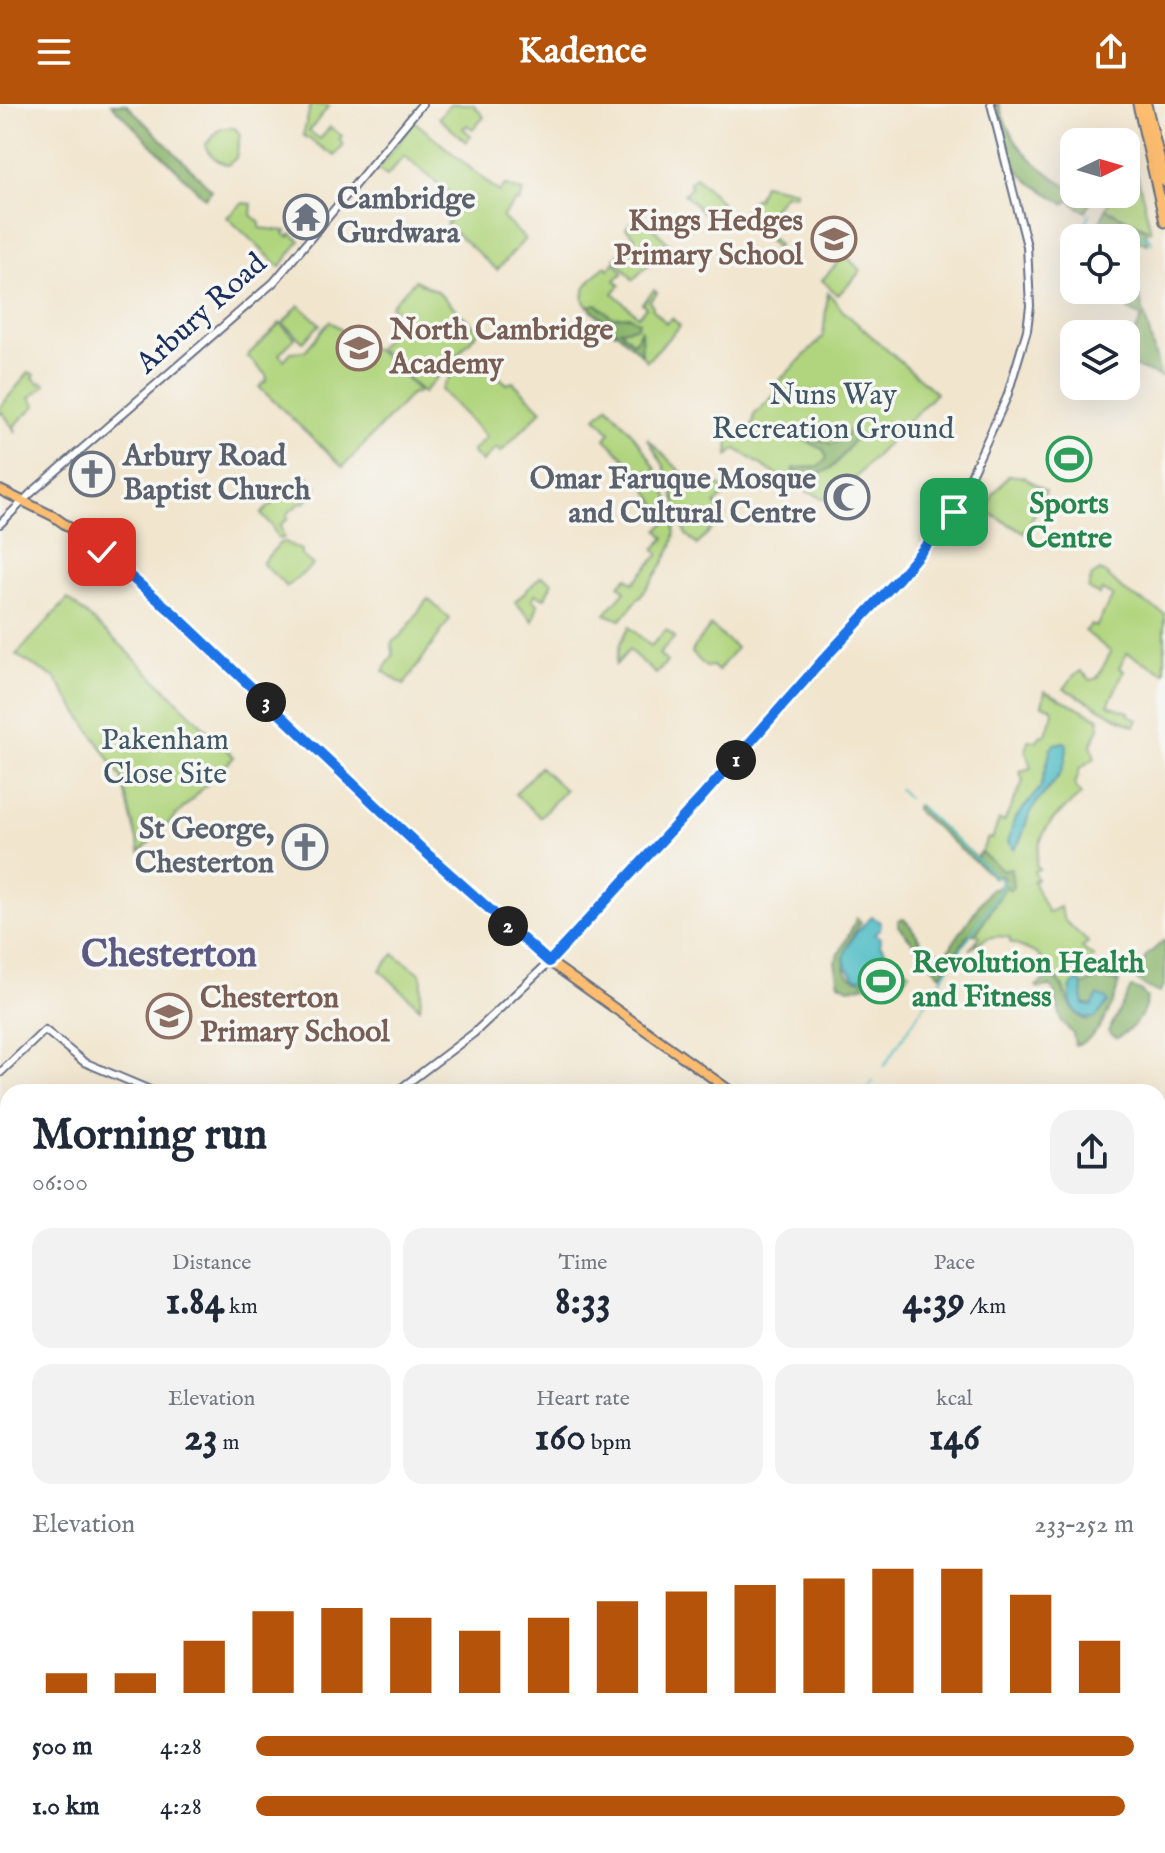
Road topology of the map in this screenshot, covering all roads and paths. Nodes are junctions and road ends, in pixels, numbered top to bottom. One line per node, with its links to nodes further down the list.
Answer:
1 (422, 104): 8 (street, Arbury Road)
2 (991, 104): 10 (street)
3 (1138, 104): 6 (highway)
4 (1147, 108): 5 (highway)
5 (1165, 182)
6 (1165, 222)
7 (0, 490): 8 (main road)
8 (23, 501): 9 (street, Arbury Road); 10 (main road)
9 (0, 524)
10 (549, 962): 13 (street); 14 (main road)
11 (0, 1073): 12 (street)
12 (136, 1084)
13 (407, 1084)
14 (721, 1084)

